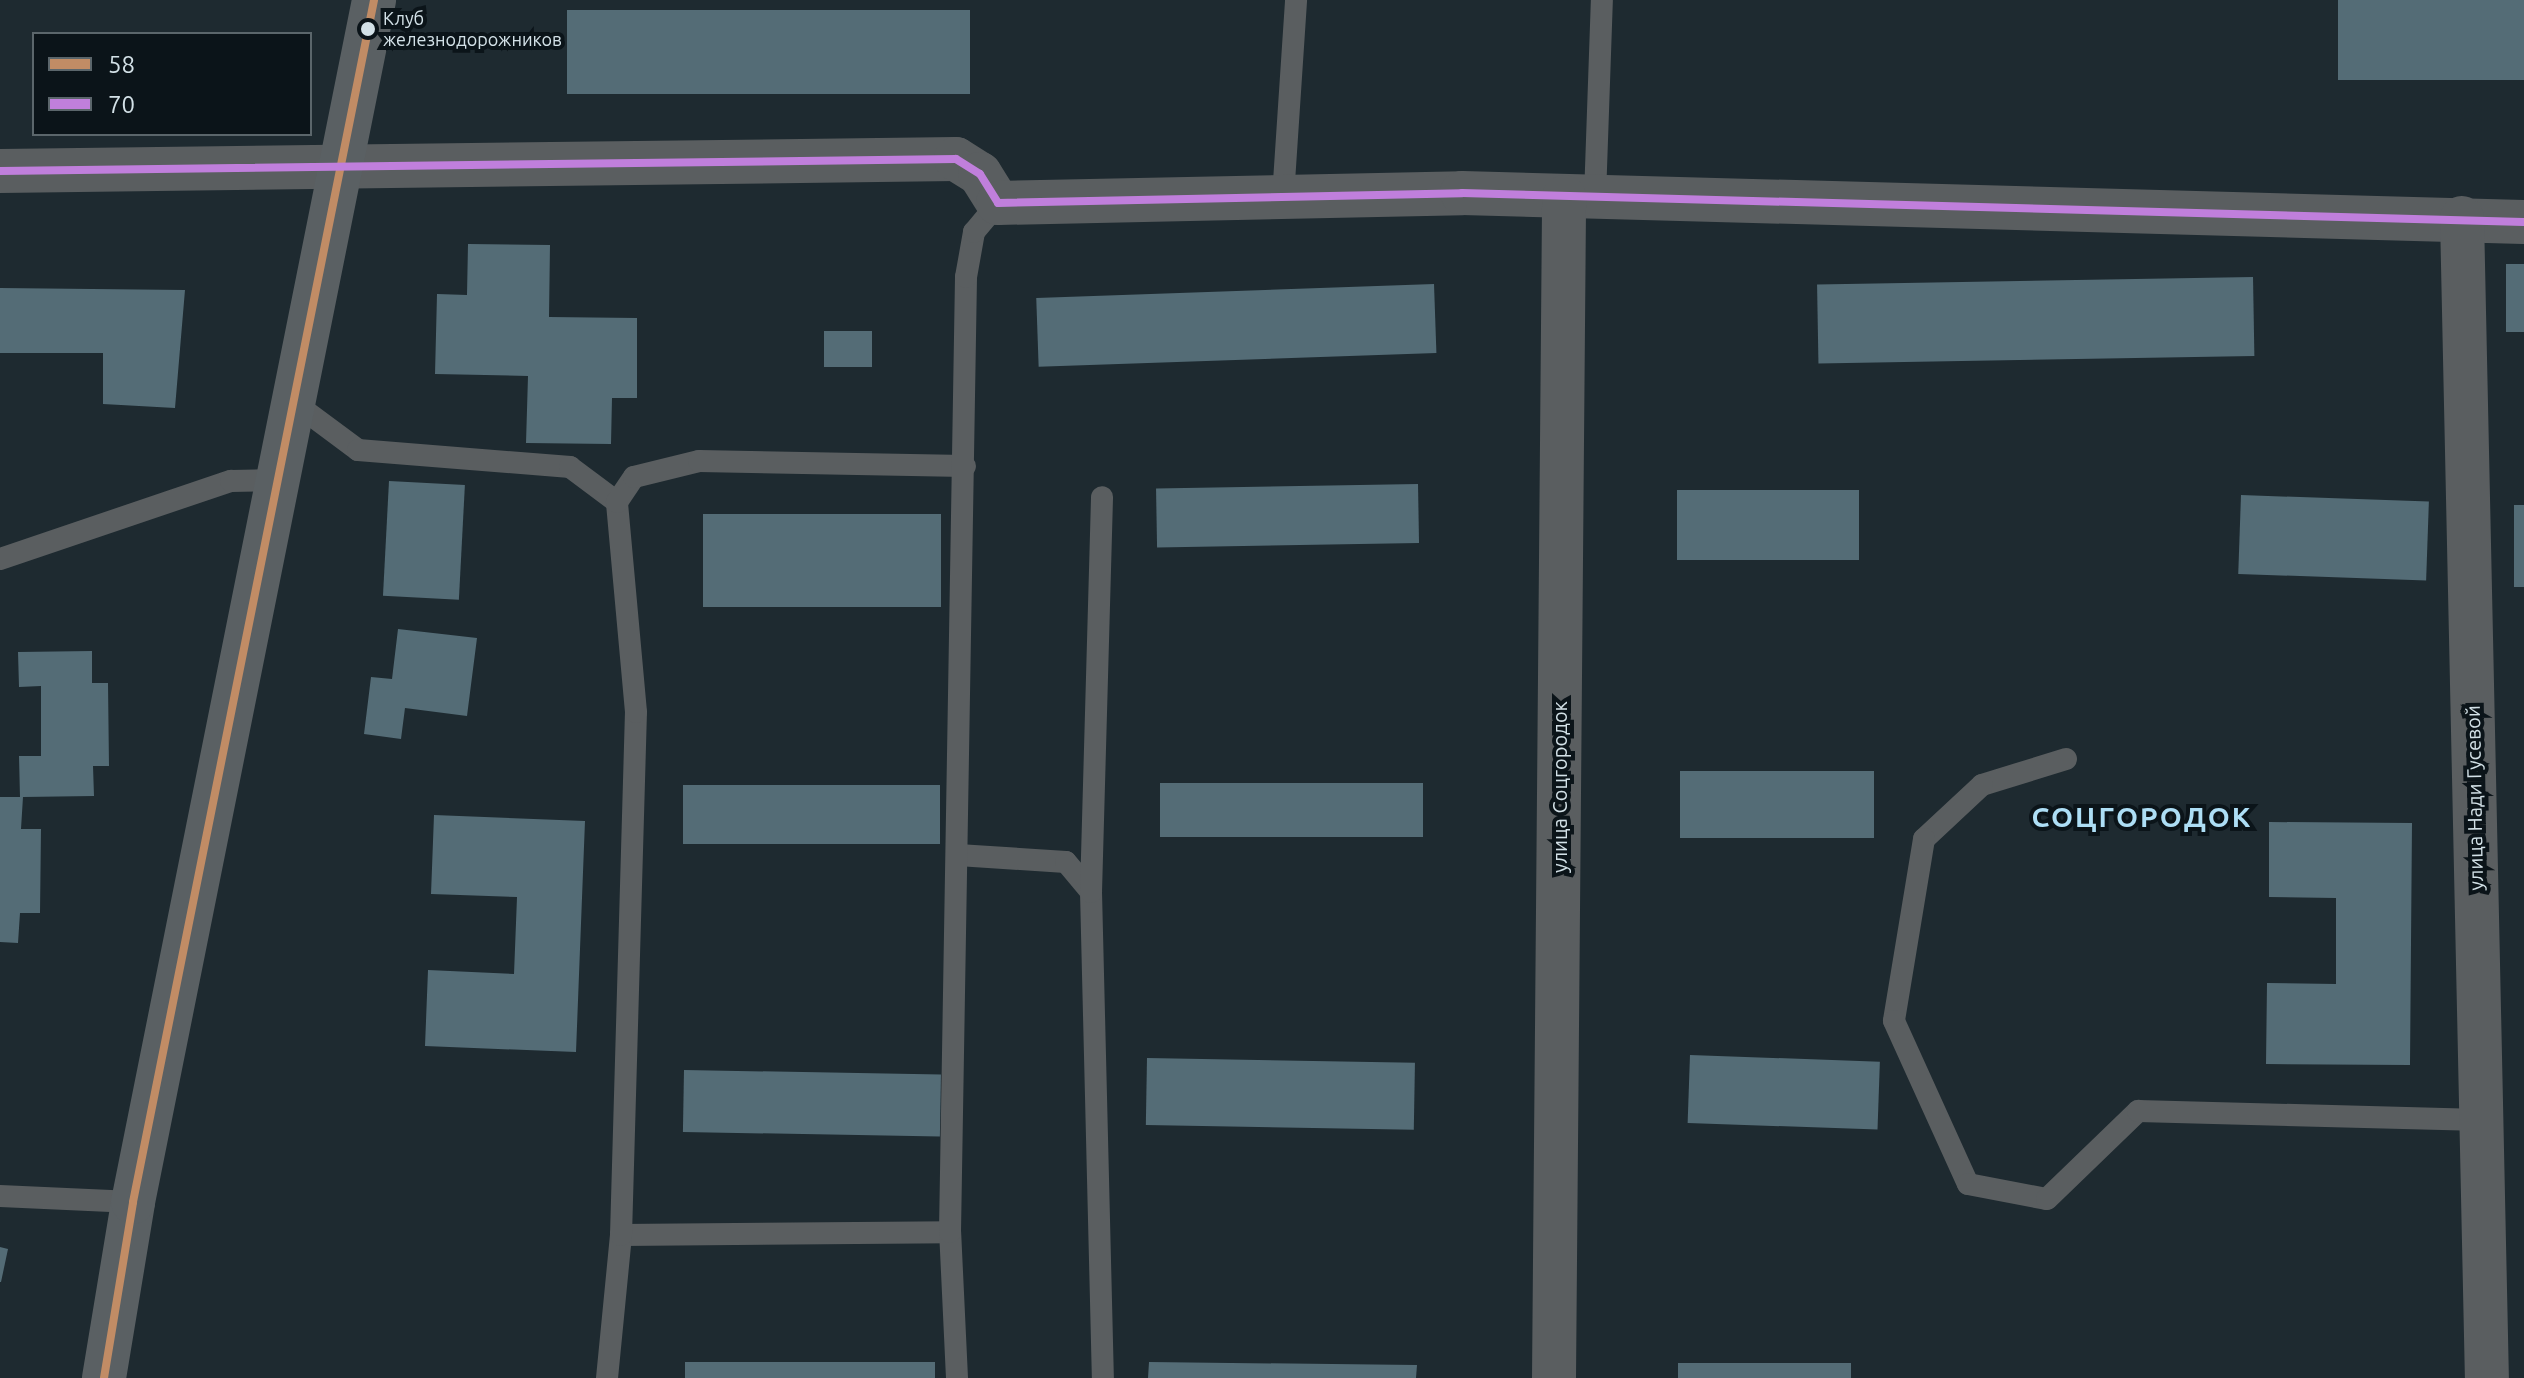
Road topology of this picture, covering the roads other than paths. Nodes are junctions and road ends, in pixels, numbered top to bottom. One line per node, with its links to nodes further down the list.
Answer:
1 (374, 0): 4 (street)
2 (1296, 0): 6 (lane)
3 (1602, 0): 7 (lane)
4 (339, 167): 5 (street); 8 (street); 11 (street)
5 (0, 171)
6 (1283, 197): 7 (street); 8 (street)
7 (1580, 197): 9 (street); 29 (street, улица Соцгородок)
8 (998, 203): 12 (lane)
9 (2462, 218): 10 (street); 20 (street, улица Нади Гусевой)
10 (2524, 222)
11 (292, 401): 13 (street); 15 (lane)
12 (965, 466): 15 (lane); 18 (lane)
13 (277, 480): 16 (lane); 22 (street)
14 (1102, 497): 19 (lane)
15 (617, 502): 24 (lane)
16 (0, 559)
17 (2066, 759): 20 (lane)
18 (958, 855): 19 (lane); 23 (lane)
19 (1091, 892): 28 (lane)
20 (2481, 1120): 30 (street, улица Нади Гусевой)
21 (0, 1196): 22 (lane)
22 (133, 1202): 25 (street)
23 (950, 1232): 24 (lane); 27 (lane)
24 (621, 1235): 26 (lane)
25 (104, 1378)
26 (607, 1378)
27 (957, 1378)
28 (1103, 1378)
29 (1554, 1378)
30 (2487, 1378)

